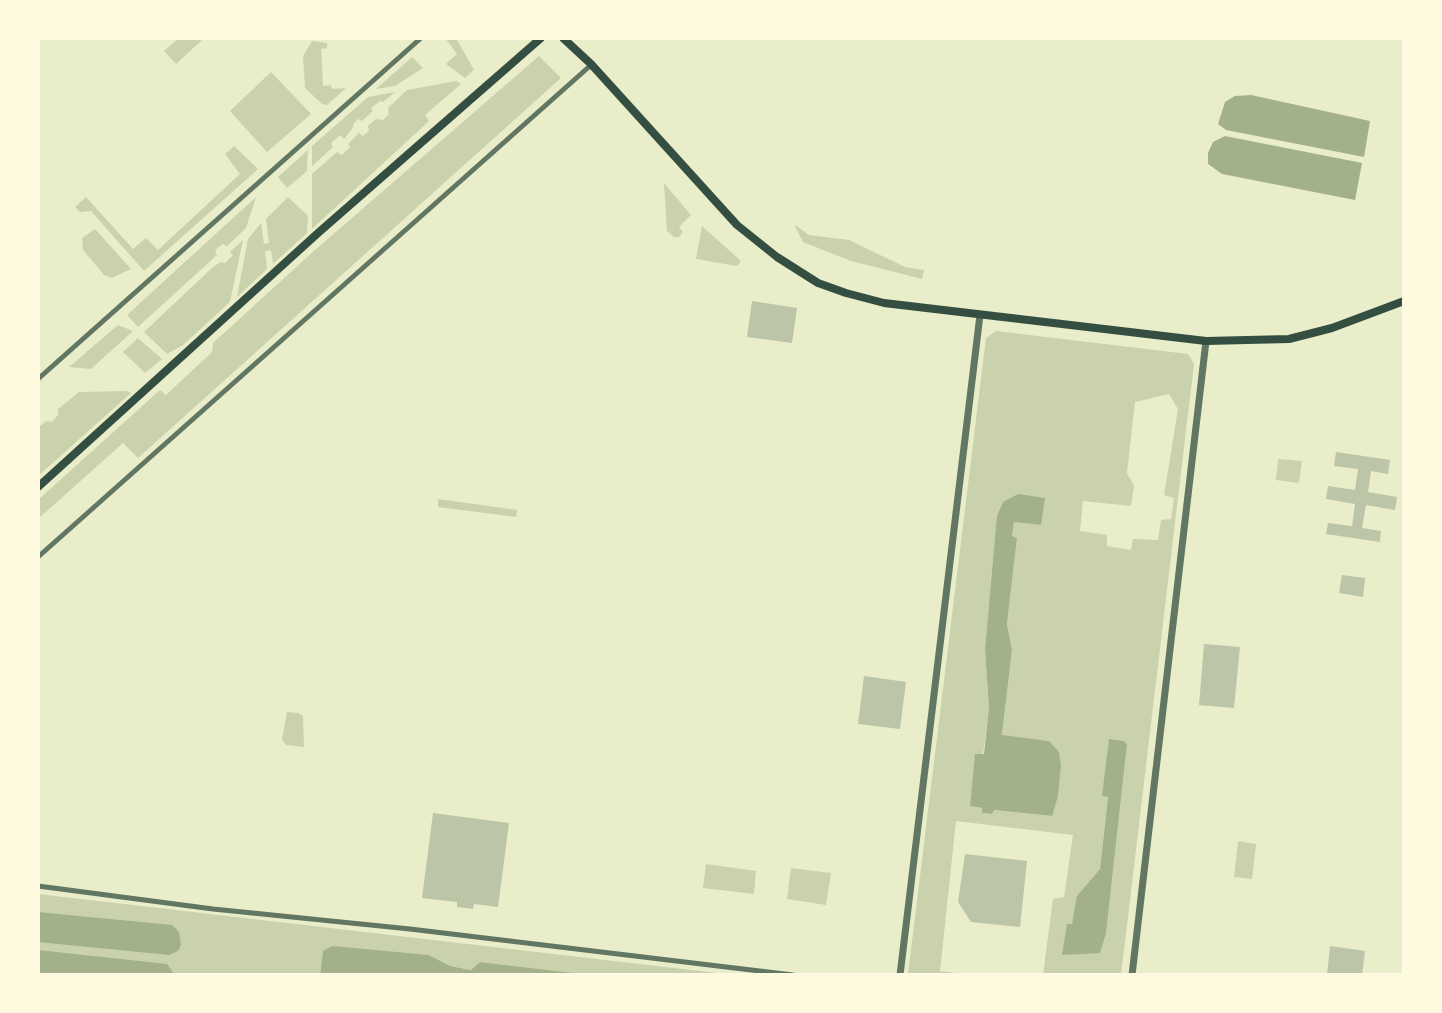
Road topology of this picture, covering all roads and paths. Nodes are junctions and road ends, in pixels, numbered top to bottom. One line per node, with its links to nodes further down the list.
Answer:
1 (421, 38): 8 (street)
2 (541, 38): 9 (main road)
3 (563, 38): 4 (main road)
4 (591, 64): 6 (main road); 10 (street)
5 (1404, 301): 7 (main road)
6 (980, 315): 7 (main road); 13 (street)
7 (1206, 341): 14 (street)
8 (38, 379)
9 (38, 487)
10 (38, 557)
11 (38, 886): 12 (street)
12 (793, 975)
13 (900, 975)
14 (1132, 975)

